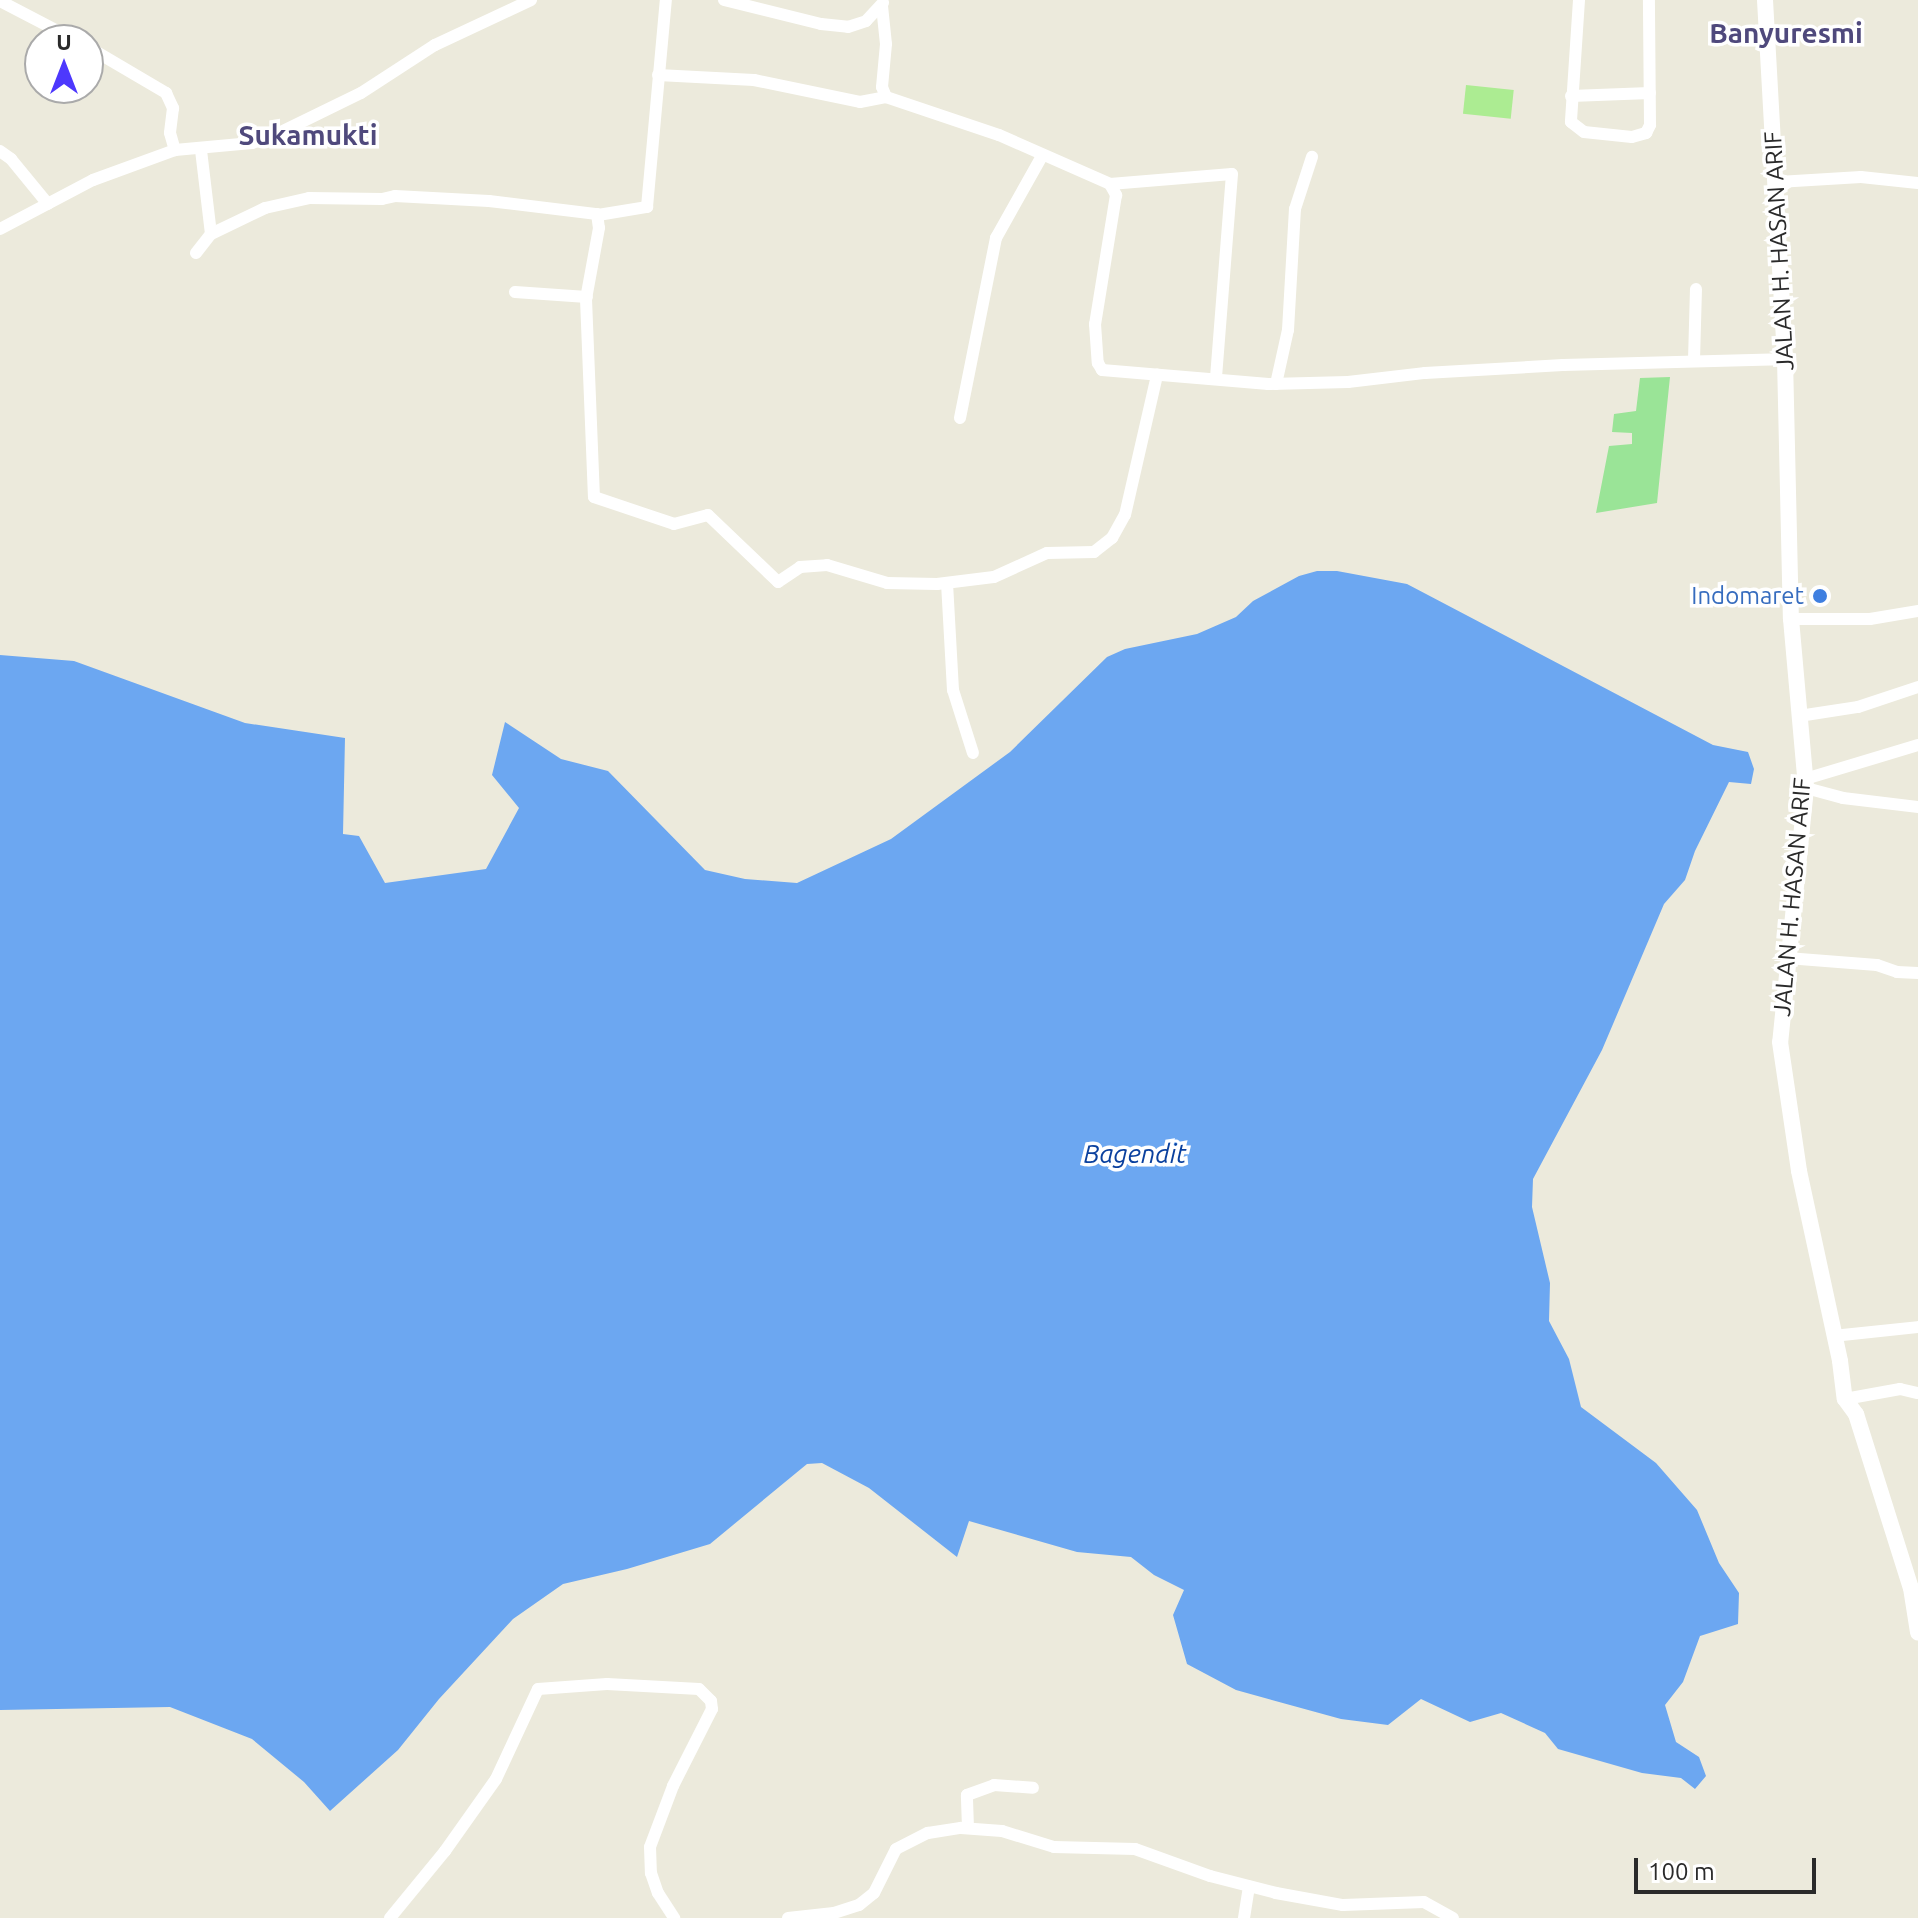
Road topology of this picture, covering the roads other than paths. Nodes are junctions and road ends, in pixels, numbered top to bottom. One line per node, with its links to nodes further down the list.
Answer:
1 (531, 0): 16 (street)
2 (666, 0): 11 (street)
3 (724, 0): 8 (street)
4 (1579, 0): 13 (street)
5 (1649, 0): 12 (street)
6 (1765, 0): 20 (main road, JALAN H. HASAN ARIF)
7 (0, 1): 9 (street)
8 (883, 3): 14 (street)
9 (44, 24)
10 (104, 56): 15 (street)
11 (658, 75): 14 (street); 24 (street)
12 (1650, 93): 13 (street); 13 (street)
13 (1571, 96)
14 (886, 97): 18 (street)
15 (175, 150): 16 (street); 23 (street)
16 (201, 150): 26 (street)
17 (0, 151): 23 (street)
18 (1042, 156): 22 (street); 36 (street)
19 (1312, 157): 35 (street)
20 (1777, 182): 21 (street); 31 (main road, JALAN H. HASAN ARIF)
21 (1918, 183)
22 (1110, 184): 33 (street); 34 (street)
23 (48, 204): 25 (street)
24 (598, 215): 26 (street); 30 (street)
25 (0, 229)
26 (211, 234): 27 (street)
27 (196, 253)
28 (1696, 289): 32 (street)
29 (515, 292): 30 (street)
30 (587, 297): 37 (street)
31 (1785, 359): 32 (street); 39 (main road, JALAN H. HASAN ARIF)
32 (1694, 360): 35 (street)
33 (1157, 375): 34 (street); 37 (street)
34 (1216, 378): 35 (street)
35 (1276, 384)
36 (960, 418)
37 (947, 583): 43 (street)
38 (1918, 611): 39 (street)
39 (1791, 619): 41 (main road, JALAN H. HASAN ARIF)
40 (1918, 687): 41 (street)
41 (1799, 716): 44 (main road, JALAN H. HASAN ARIF)
42 (1918, 745): 44 (street)
43 (973, 753)
44 (1806, 784): 45 (street); 46 (main road, JALAN H. HASAN ARIF)
45 (1918, 807)
46 (1787, 958): 47 (street); 49 (main road, JALAN H. HASAN ARIF)
47 (1918, 973)
48 (1918, 1327): 49 (street)
49 (1833, 1336): 51 (main road, JALAN H. HASAN ARIF)
50 (1918, 1393): 51 (street)
51 (1845, 1399): 52 (main road, JALAN H. HASAN ARIF)
52 (1918, 1632)
53 (1033, 1788): 54 (street)
54 (968, 1828): 55 (street); 58 (street)
55 (1249, 1886): 59 (street); 60 (street)
56 (390, 1918): 57 (street)
57 (674, 1918)
58 (788, 1918)
59 (1244, 1918)
60 (1453, 1918)

